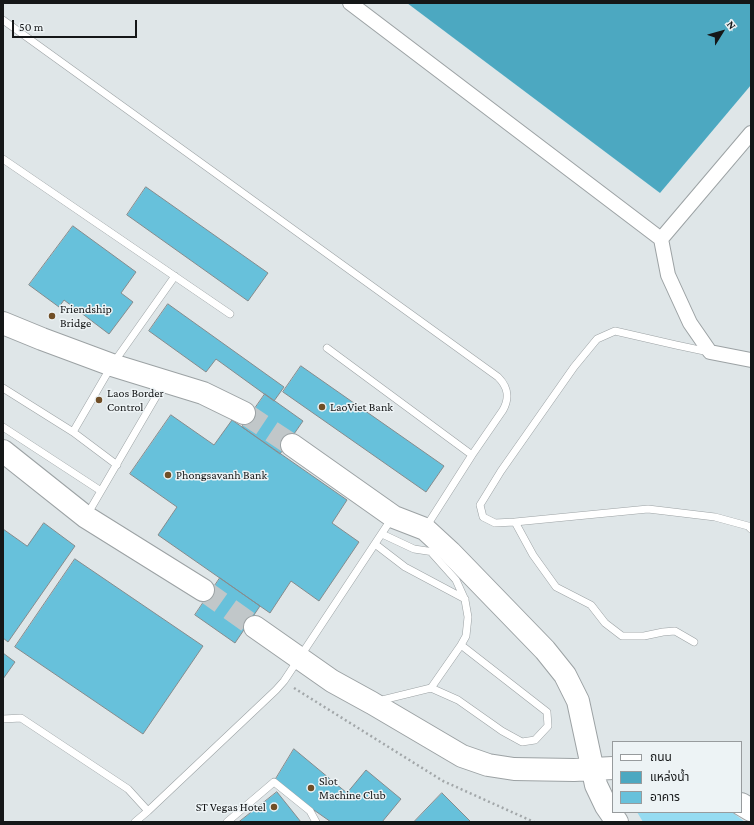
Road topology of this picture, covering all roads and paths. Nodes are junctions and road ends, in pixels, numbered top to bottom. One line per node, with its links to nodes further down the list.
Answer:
1 (350, 3): 5 (street)
2 (3, 20): 20 (lane)
3 (751, 133): 5 (street)
4 (4, 163): 6 (lane)
5 (660, 240): 10 (street)
6 (176, 276): 7 (lane); 12 (lane)
7 (230, 314)
8 (3, 323): 12 (highway)
9 (327, 348): 20 (lane)
10 (710, 352): 11 (street); 25 (lane)
11 (751, 360)
12 (112, 365): 13 (highway); 17 (lane)
13 (165, 382): 15 (highway); 21 (lane)
14 (3, 388): 17 (lane)
15 (244, 412)
16 (3, 427): 22 (lane)
17 (73, 432): 21 (lane)
18 (292, 445): 24 (highway)
19 (3, 450): 23 (highway)
20 (472, 455): 27 (lane)
21 (116, 464): 22 (lane)
22 (101, 491): 23 (lane)
23 (86, 517): 31 (highway)
24 (394, 517): 27 (highway); 28 (lane)
25 (515, 522): 26 (lane); 34 (lane)
26 (750, 525)
27 (425, 529): 30 (highway)
28 (382, 534): 29 (lane); 30 (lane)
29 (375, 544): 32 (lane); 36 (lane)
30 (440, 552): 32 (lane); 41 (highway)
31 (203, 590)
32 (465, 600): 35 (lane)
33 (255, 627): 36 (highway)
34 (694, 642)
35 (461, 645): 38 (lane); 38 (lane)
36 (299, 658): 37 (lane); 39 (highway)
37 (284, 681): 44 (lane); 48 (path)
38 (431, 688): 39 (lane)
39 (372, 703): 41 (highway)
40 (3, 719): 44 (lane)
41 (603, 769): 49 (highway)
42 (742, 805): 43 (highway)
43 (751, 810)
44 (148, 811): 45 (lane)
45 (135, 822)
46 (227, 822): 47 (lane)
47 (316, 822)
48 (534, 822)
49 (617, 822)

